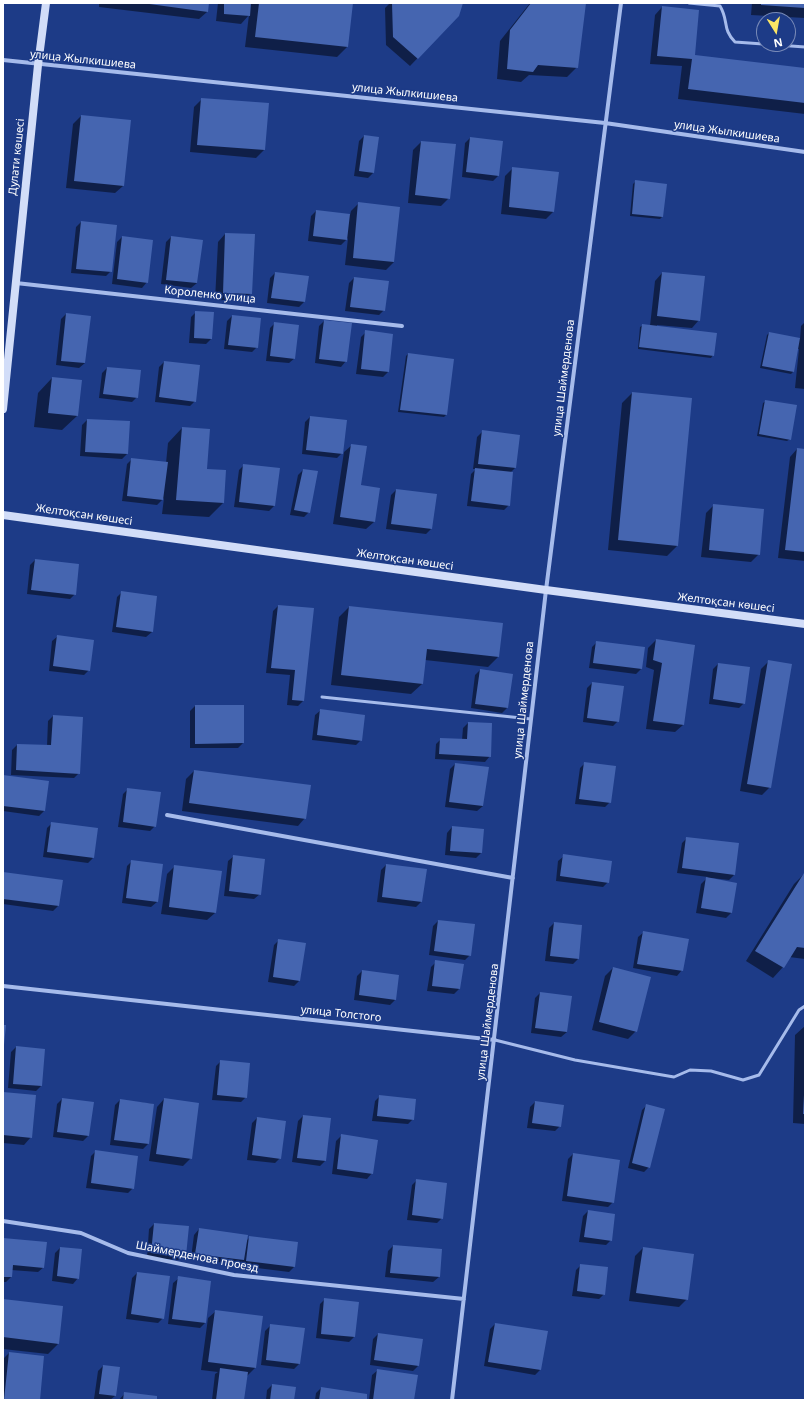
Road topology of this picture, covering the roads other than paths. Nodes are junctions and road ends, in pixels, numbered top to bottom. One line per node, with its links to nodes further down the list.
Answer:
1 (46, 3): 6 (street, Дулати көшесі)
2 (621, 3): 7 (street, улица Шаймерденова)
3 (689, 3): 4 (lane)
4 (805, 47)
5 (3, 60): 6 (street, улица Жылкишиева)
6 (38, 65): 7 (street, улица Жылкишиева); 9 (street, Дулати көшесі)
7 (606, 122): 8 (street, улица Жылкишиева); 13 (street, улица Шаймерденова)
8 (805, 152)
9 (16, 283): 10 (street, Короленко улица); 11 (street, Дулати көшесі)
10 (402, 326)
11 (3, 409)
12 (3, 515): 13 (street, Желтоқсан көшесі)
13 (546, 590): 14 (street, Желтоқсан көшесі); 16 (street, улица Шаймерденова)
14 (805, 624)
15 (322, 697): 16 (lane)
16 (531, 719): 18 (street, улица Шаймерденова)
17 (167, 815): 18 (street)
18 (513, 878): 21 (street, улица Шаймерденова)
19 (3, 986): 21 (street, улица Толстого)
20 (805, 1006): 21 (lane, улица Толстого)
21 (494, 1040): 23 (street, улица Шаймерденова)
22 (3, 1221): 23 (street, Шаймерденова проезд)
23 (464, 1299): 24 (street, улица Шаймерденова)
24 (452, 1400)

